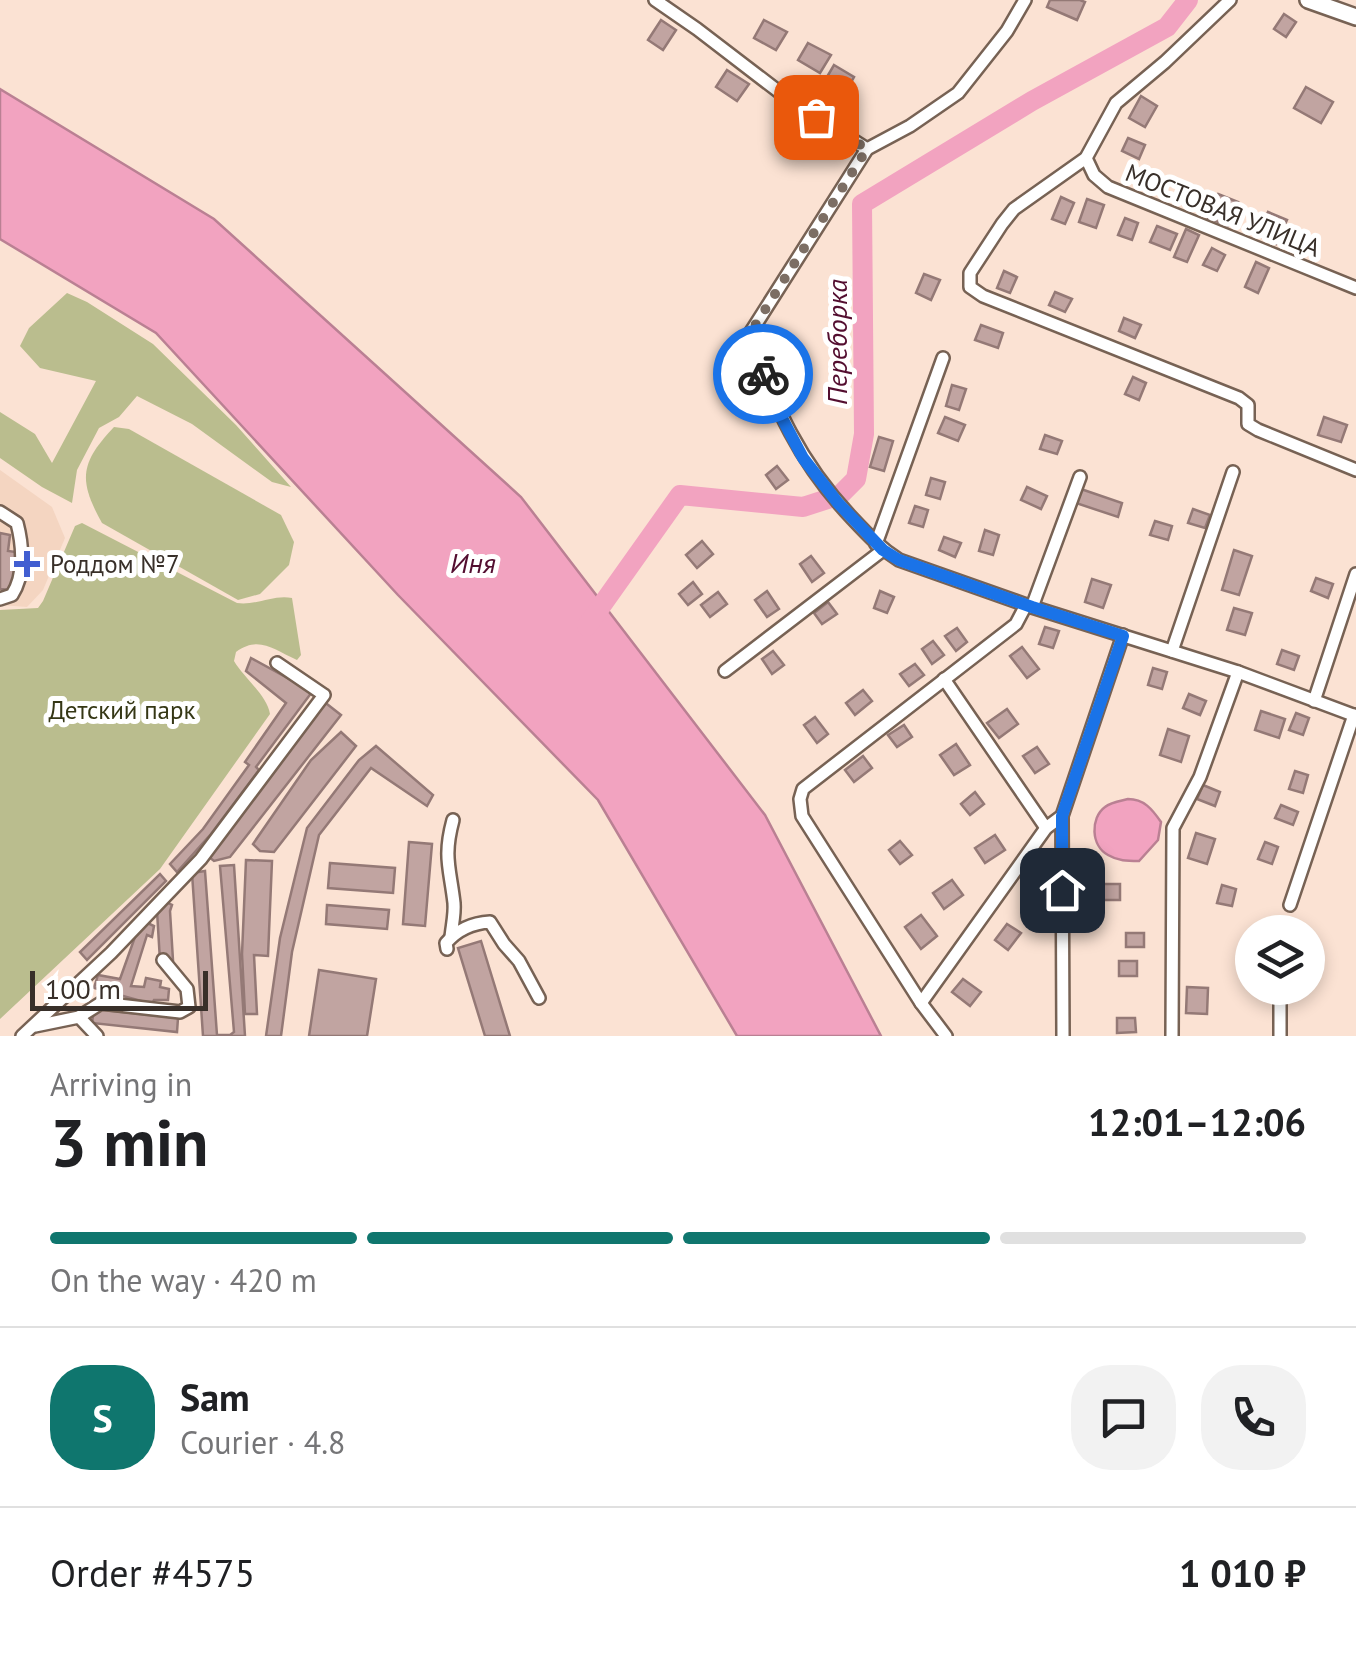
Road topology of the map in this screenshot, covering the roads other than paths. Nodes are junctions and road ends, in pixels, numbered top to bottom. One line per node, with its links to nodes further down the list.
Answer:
1 (654, 0): 6 (street)
2 (1025, 0): 6 (street)
3 (1230, 0): 7 (street)
4 (1308, 0): 5 (main road)
5 (1356, 16)
6 (867, 149): 14 (street)
7 (1086, 158): 8 (street, МОСТОВАЯ УЛИЦА); 10 (street)
8 (1356, 288)
9 (942, 358): 14 (street)
10 (1356, 470)
11 (1233, 472): 19 (street)
12 (1080, 477): 17 (street)
13 (0, 512): 16 (street)
14 (880, 547): 17 (street); 21 (street)
15 (1356, 574): 24 (street)
16 (0, 599)
17 (1029, 606): 18 (street); 23 (street)
18 (1123, 636): 19 (street); 26 (street)
19 (1172, 651): 22 (street)
20 (277, 663): 35 (street)
21 (725, 670)
22 (1238, 672): 24 (street); 40 (street)
23 (944, 679): 28 (street); 32 (street)
24 (1314, 700): 25 (street)
25 (1355, 716): 29 (street)
26 (1062, 816): 28 (street); 39 (street)
27 (453, 820): 31 (street)
28 (1046, 828): 32 (street)
29 (1290, 905)
30 (163, 960): 34 (street)
31 (539, 998)
32 (922, 1003): 38 (street)
33 (1280, 1005): 41 (street)
34 (79, 1017): 35 (street); 37 (street)
35 (32, 1026): 36 (street)
36 (22, 1036)
37 (96, 1036)
38 (946, 1036)
39 (1063, 1036)
40 (1172, 1036)
41 (1280, 1036)

